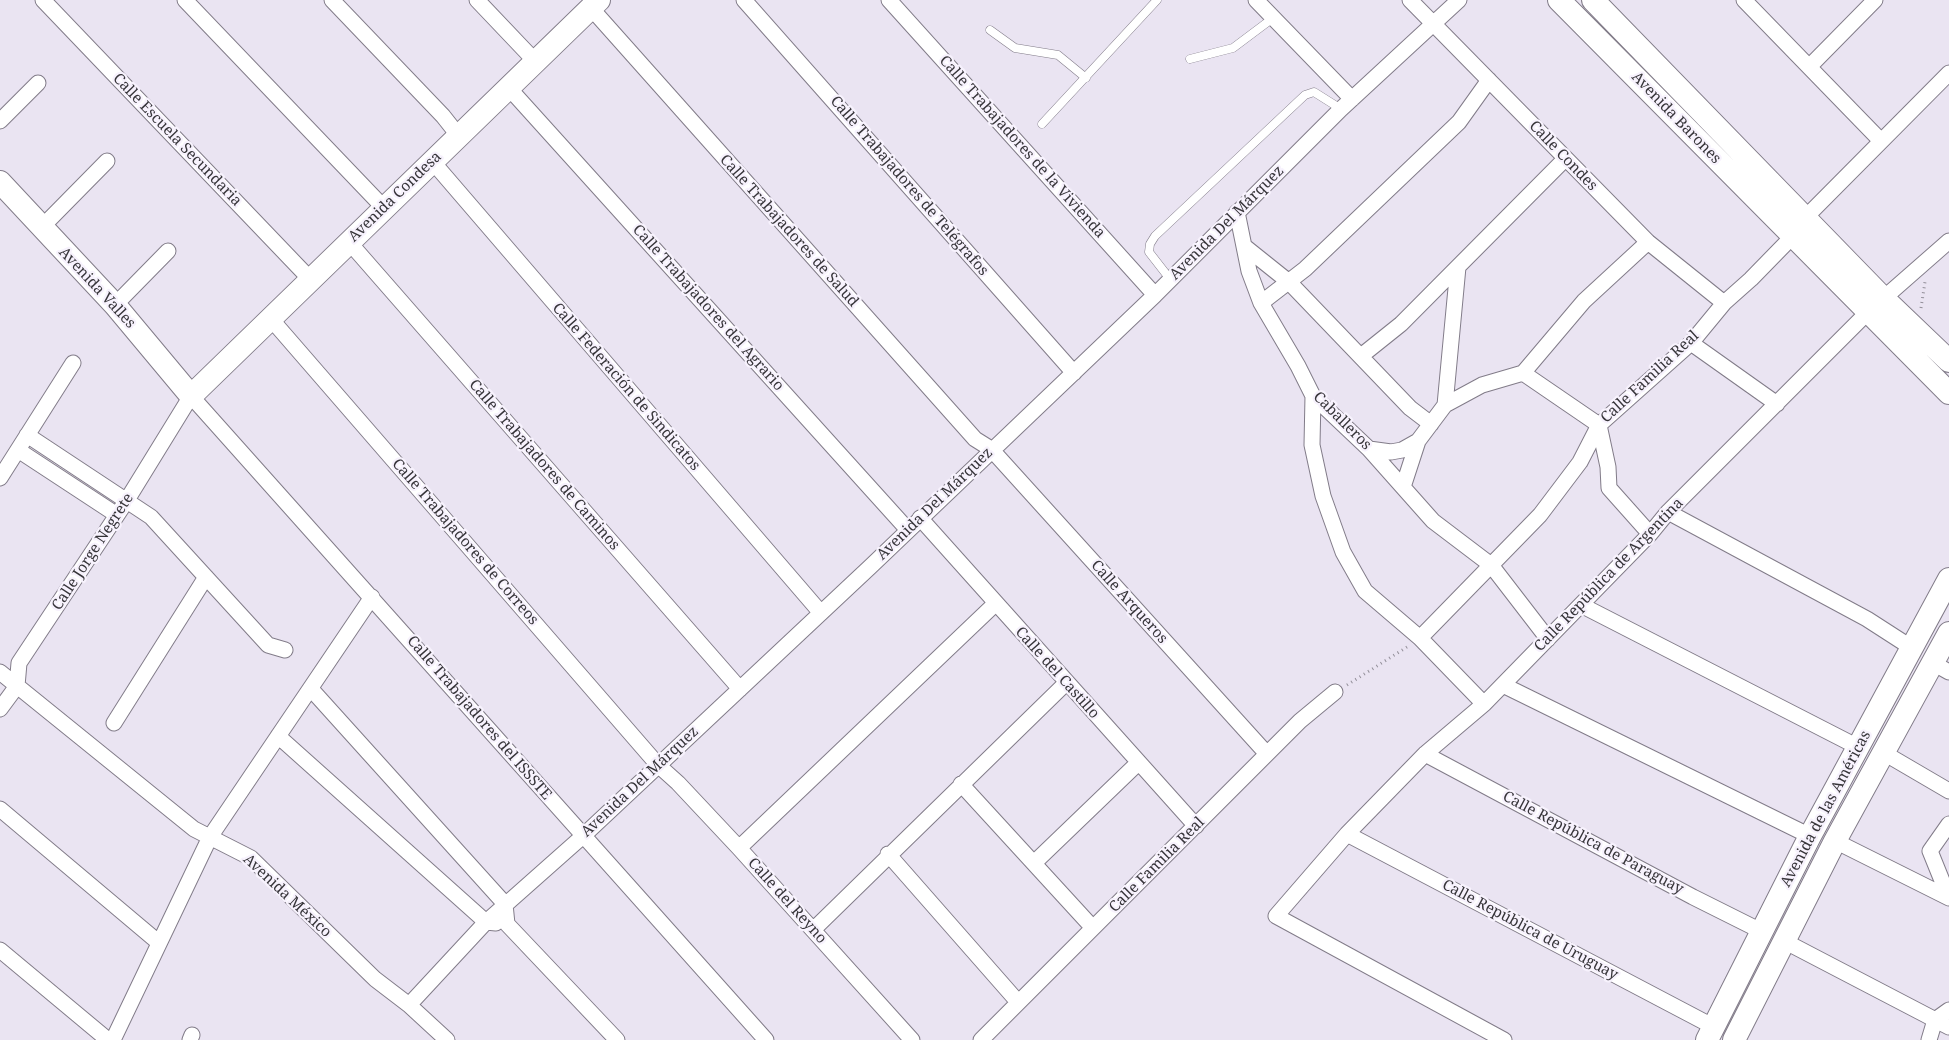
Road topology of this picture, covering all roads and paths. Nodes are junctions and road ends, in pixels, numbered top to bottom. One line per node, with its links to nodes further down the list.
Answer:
1 (43, 0): 49 (street, Calle Escuela Secundaria)
2 (185, 0): 36 (street)
3 (332, 0): 30 (street)
4 (476, 0): 20 (street)
5 (744, 0): 62 (street, Calle Trabajadores de Telégrafos)
6 (889, 0): 51 (street, Calle Trabajadores de la Vivienda)
7 (1157, 0): 23 (lane)
8 (1256, 0): 16 (street)
9 (1410, 0): 17 (street, Calle Condes)
10 (1459, 0): 17 (street, Avenida Del Márquez)
11 (1559, 0): 40 (street, Avenida Barones)
12 (1593, 0): 38 (street, Avenida Barones)
13 (1744, 0): 21 (street)
14 (1875, 0): 21 (street)
15 (595, 4): 20 (street, Avenida Condesa); 73 (street, Calle Trabajadores de Salud)
16 (1274, 18): 19 (lane); 27 (street)
17 (1434, 25): 24 (street, Calle Condes); 27 (street, Avenida Del Márquez)
18 (990, 30): 23 (lane)
19 (1190, 59)
20 (535, 61): 26 (street, Avenida Condesa)
21 (1810, 66): 31 (street)
22 (1949, 73): 31 (street, Calle Familia Real)
23 (1086, 78): 29 (lane)
24 (1489, 80): 32 (street, Calle Condes); 50 (street)
25 (38, 83): 28 (street)
26 (508, 87): 30 (street, Avenida Condesa); 82 (street, Calle Trabajadores del Agrario)
27 (1346, 104): 37 (street, Avenida Del Márquez); 48 (lane)
28 (0, 121)
29 (1042, 124)
30 (458, 134): 34 (street, Avenida Condesa)
31 (1882, 141): 38 (street, Calle Familia Real)
32 (1565, 159): 43 (street, Calle Condes); 47 (street)
33 (108, 160): 39 (street)
34 (432, 161): 36 (street, Avenida Condesa); 90 (street, Calle Federación de Sindicatos)
35 (0, 182): 39 (street, Avenida Valles)
36 (384, 208): 42 (street, Avenida Condesa)
37 (1237, 212): 44 (street, Caballeros); 48 (street, Avenida Del Márquez)
38 (1805, 218): 40 (street, Calle Familia Real); 55 (street, Avenida Barones)
39 (41, 228): 54 (street, Avenida Valles)
40 (1792, 236): 53 (street, Calle Familia Real); 55 (street, Avenida Barones)
41 (1949, 241): 46 (street, Calle República de Argentina)
42 (349, 242): 49 (street, Avenida Condesa); 102 (street, Calle Trabajadores de Caminos)
43 (1648, 242): 53 (street, Calle Condes); 63 (street)
44 (1244, 246): 50 (street); 52 (street, Caballeros)
45 (168, 251): 54 (street)
46 (1929, 258): 55 (street, Calle República de Argentina); 57 (path)
47 (1458, 267): 59 (street); 68 (street)
48 (1170, 278): 51 (street, Avenida Del Márquez)
49 (311, 280): 56 (street, Avenida Condesa)
50 (1289, 282): 52 (street); 59 (street)
51 (1155, 295): 62 (street, Avenida Del Márquez)
52 (1261, 303): 66 (street, Caballeros)
53 (1724, 303): 58 (street, Calle Familia Real)
54 (115, 305): 65 (street, Avenida Valles)
55 (1875, 305): 57 (street); 64 (street); 67 (street, Calle República de Argentina)
56 (271, 319): 65 (street, Avenida Condesa); 113 (street, Calle Trabajadores de Correos)
57 (1917, 331): 60 (street)
58 (1690, 343): 67 (street); 70 (street, Calle Familia Real)
59 (1361, 356): 69 (street)
60 (1949, 361)
61 (73, 363): 71 (street)
62 (1074, 372): 73 (street, Avenida Del Márquez)
63 (1523, 373): 68 (street); 70 (street)
64 (1949, 392)
65 (191, 396): 78 (street, Calle Jorge Negrete); 87 (street, Calle Trabajadores del ISSSTE)
66 (1313, 396): 74 (street, Caballeros); 92 (street)
67 (1777, 404): 79 (street, Calle República de Argentina)
68 (1445, 405): 69 (street)
69 (1431, 424): 72 (street)
70 (1599, 425): 83 (street); 84 (street, Calle Familia Real)
71 (27, 435): 75 (street); 78 (street)
72 (1418, 441): 74 (street); 77 (street)
73 (991, 449): 81 (street, Avenida Del Márquez); 110 (street, Calle Arqueros)
74 (1369, 449): 77 (street, Caballeros)
75 (18, 450): 76 (street); 80 (street)
76 (0, 478)
77 (1403, 487): 84 (street, Caballeros)
78 (127, 500): 80 (street, Calle Jorge Negrete); 85 (street)
79 (1668, 512): 83 (street, Calle República de Argentina); 94 (street)
80 (117, 515): 100 (street, Calle Jorge Negrete)
81 (920, 518): 82 (street, Avenida Del Márquez); 88 (street, Calle del Castillo)
82 (908, 530): 90 (street, Avenida Del Márquez)
83 (1650, 534): 89 (street, Calle República de Argentina)
84 (1491, 566): 92 (street, Calle Familia Real); 93 (street, Caballeros)
85 (206, 577): 95 (street); 106 (street)
86 (1949, 579): 94 (street, Avenida de las Américas)
87 (372, 597): 101 (street); 120 (street, Calle Trabajadores del ISSSTE)
88 (996, 603): 98 (street, Calle del Castillo); 124 (street)
89 (1581, 605): 93 (street, Calle República de Argentina); 108 (street)
90 (821, 612): 102 (street, Avenida Del Márquez)
91 (1949, 634): 96 (street, Avenida de las Américas)
92 (1420, 638): 103 (path); 104 (street)
93 (1548, 639): 99 (street, Calle República de Argentina)
94 (1912, 648): 108 (street, Avenida de las Américas)
95 (285, 650)
96 (1941, 668): 109 (street, Avenida de las Américas)
97 (0, 672): 100 (street, Avenida México)
98 (1066, 683): 112 (street, Calle del Castillo); 114 (street)
99 (1503, 685): 104 (street, Calle República de Argentina); 121 (street)
100 (17, 686): 105 (street, Calle Jorge Negrete); 122 (street, Avenida México)
101 (311, 688): 107 (street); 128 (street)
102 (740, 689): 113 (street, Avenida Del Márquez)
103 (1335, 692): 110 (street, Calle Familia Real)
104 (1484, 704): 111 (street, Calle República de Argentina)
105 (0, 709)
106 (114, 723)
107 (278, 736): 122 (street); 129 (street)
108 (1858, 747): 121 (street, Avenida de las Américas)
109 (1884, 753): 115 (street); 123 (street, Avenida de las Américas)
110 (1267, 754): 118 (street, Calle Familia Real)
111 (1425, 754): 119 (street, Calle República de Argentina); 133 (street, Calle República de Paraguay)
112 (1138, 763): 118 (street, Calle del Castillo); 126 (street)
113 (658, 765): 120 (street, Avenida Del Márquez); 124 (street, Calle del Reyno)
114 (961, 784): 125 (street); 126 (street)
115 (1949, 791)
116 (0, 809): 135 (street)
117 (1949, 824): 127 (street)
118 (1196, 826): 131 (street, Calle Familia Real)
119 (1347, 834): 142 (street, Calle República de Uruguay); 150 (street, Calle República de Argentina)
120 (583, 836): 128 (street, Avenida Del Márquez); 147 (street, Calle Trabajadores del ISSSTE)
121 (1810, 836): 133 (street, Avenida de las Américas)
122 (210, 837): 135 (street); 138 (street, Avenida México)
123 (1835, 841): 127 (street); 134 (street, Avenida de las Américas)
124 (739, 848): 132 (street, Calle del Reyno)
125 (888, 854): 132 (street); 137 (street)
126 (1034, 863): 131 (street)
127 (1949, 898)
128 (505, 904): 129 (street, Avenida Del Márquez); 130 (street)
129 (486, 922): 130 (street); 138 (street, Avenida Del Márquez)
130 (506, 924): 146 (street)
131 (1093, 928): 137 (street, Calle Familia Real)
132 (813, 930): 148 (street, Calle del Reyno)
133 (1762, 931): 142 (street, Avenida de las Américas)
134 (1784, 941): 140 (street); 151 (street, Avenida de las Américas)
135 (158, 942): 144 (street)
136 (0, 950): 143 (street)
137 (1018, 1002): 149 (street, Calle Familia Real)
138 (409, 1005): 145 (street, Avenida México)
139 (1949, 1010): 140 (street)
140 (1935, 1020): 141 (street); 152 (street)
141 (1949, 1027)
142 (1710, 1033)
143 (108, 1040)
144 (112, 1040)
145 (447, 1040)
146 (617, 1040)
147 (766, 1040)
148 (912, 1040)
149 (981, 1040)
150 (1504, 1040)
151 (1734, 1040)
152 (1929, 1040)

